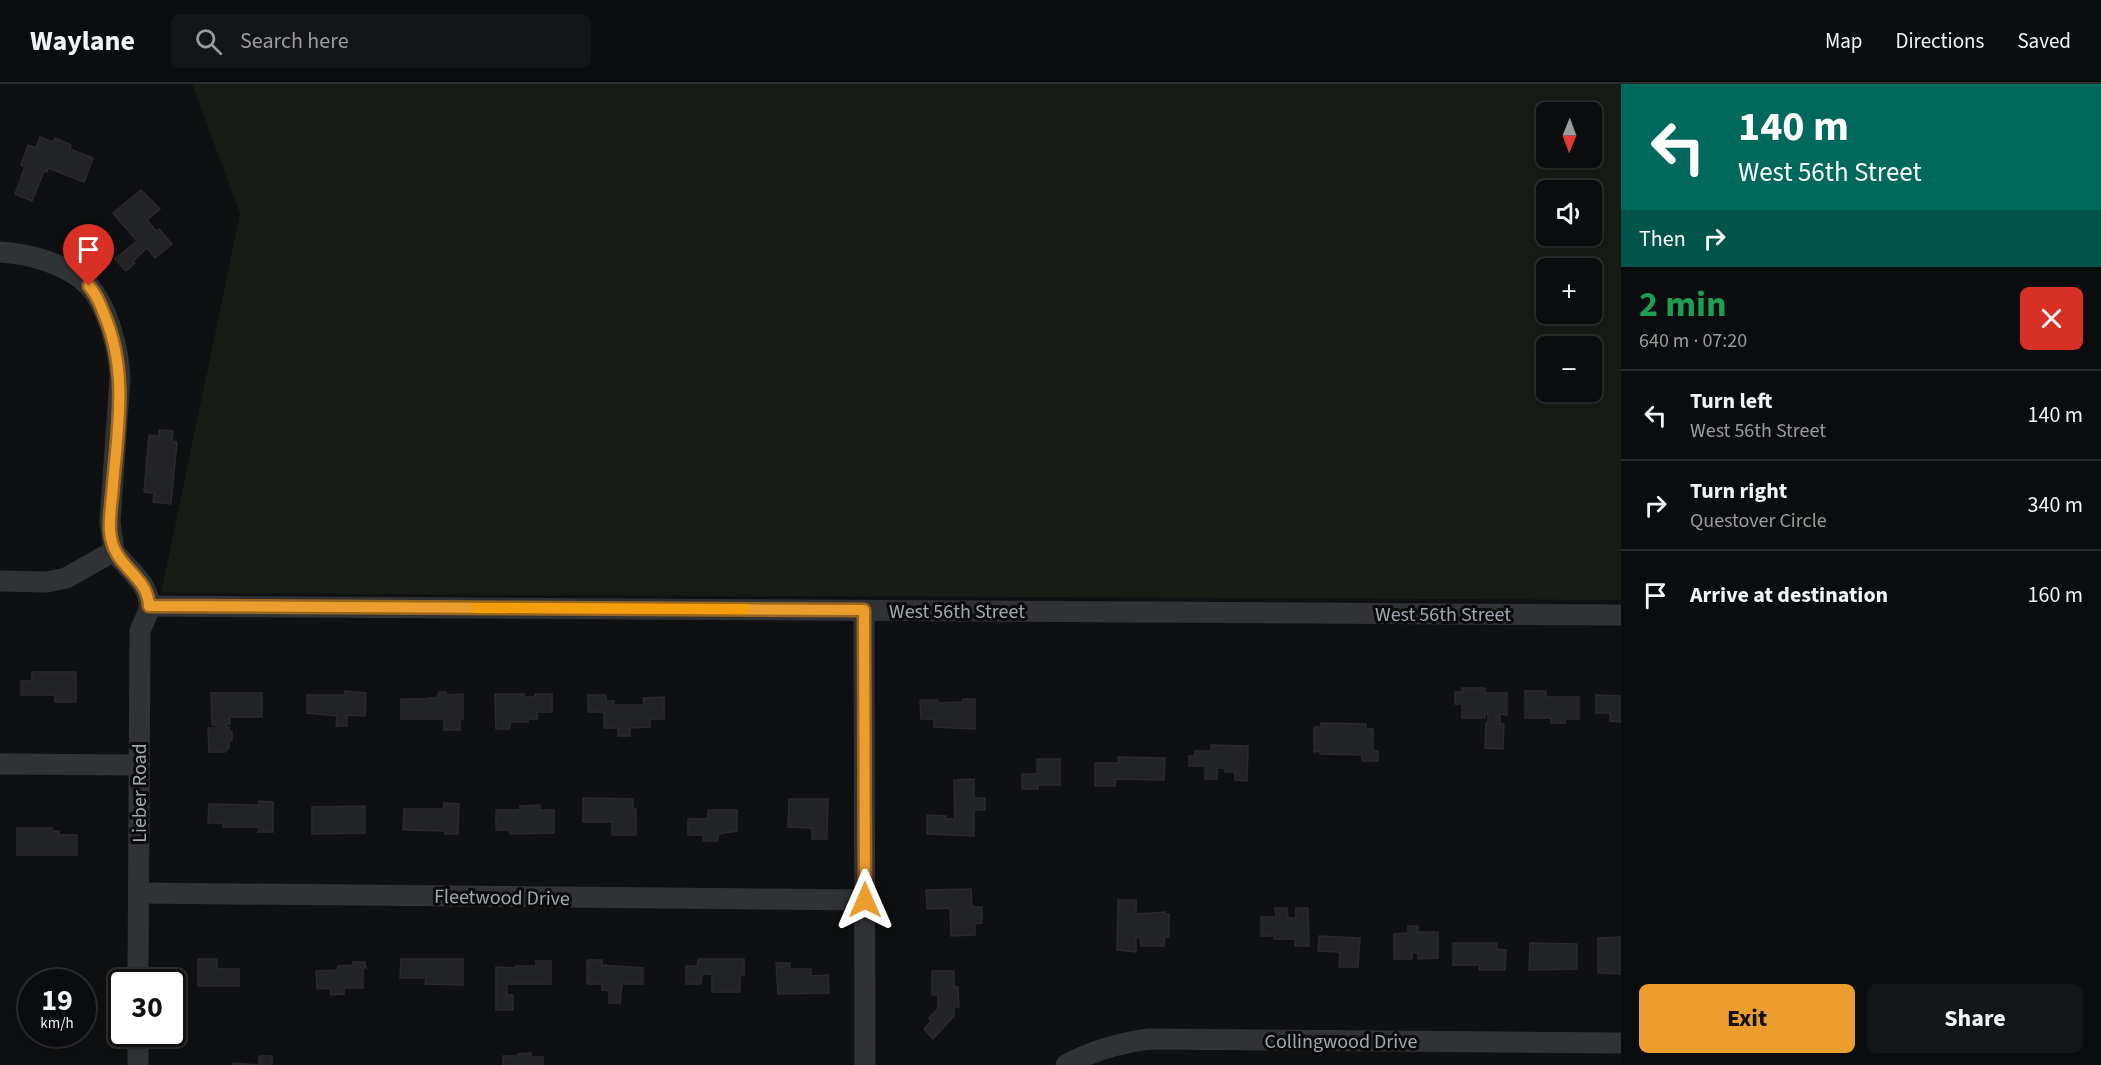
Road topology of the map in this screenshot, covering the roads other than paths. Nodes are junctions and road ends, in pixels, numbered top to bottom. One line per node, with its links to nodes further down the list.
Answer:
1 (0, 252): 2 (street)
2 (114, 551): 3 (street); 4 (street)
3 (0, 581)
4 (149, 606): 5 (street, West 56th Street); 8 (street, Lieber Road)
5 (864, 610): 6 (street, West 56th Street); 10 (street)
6 (1621, 615)
7 (0, 764): 8 (street)
8 (139, 765): 9 (street, Lieber Road)
9 (139, 893): 10 (street, Fleetwood Drive); 11 (street, Lieber Road)
10 (865, 900): 15 (street)
11 (138, 969)
12 (1621, 1043): 16 (street, Collingwood Drive)
13 (138, 1047): 14 (street)
14 (138, 1065)
15 (865, 1065)
16 (1066, 1065)

